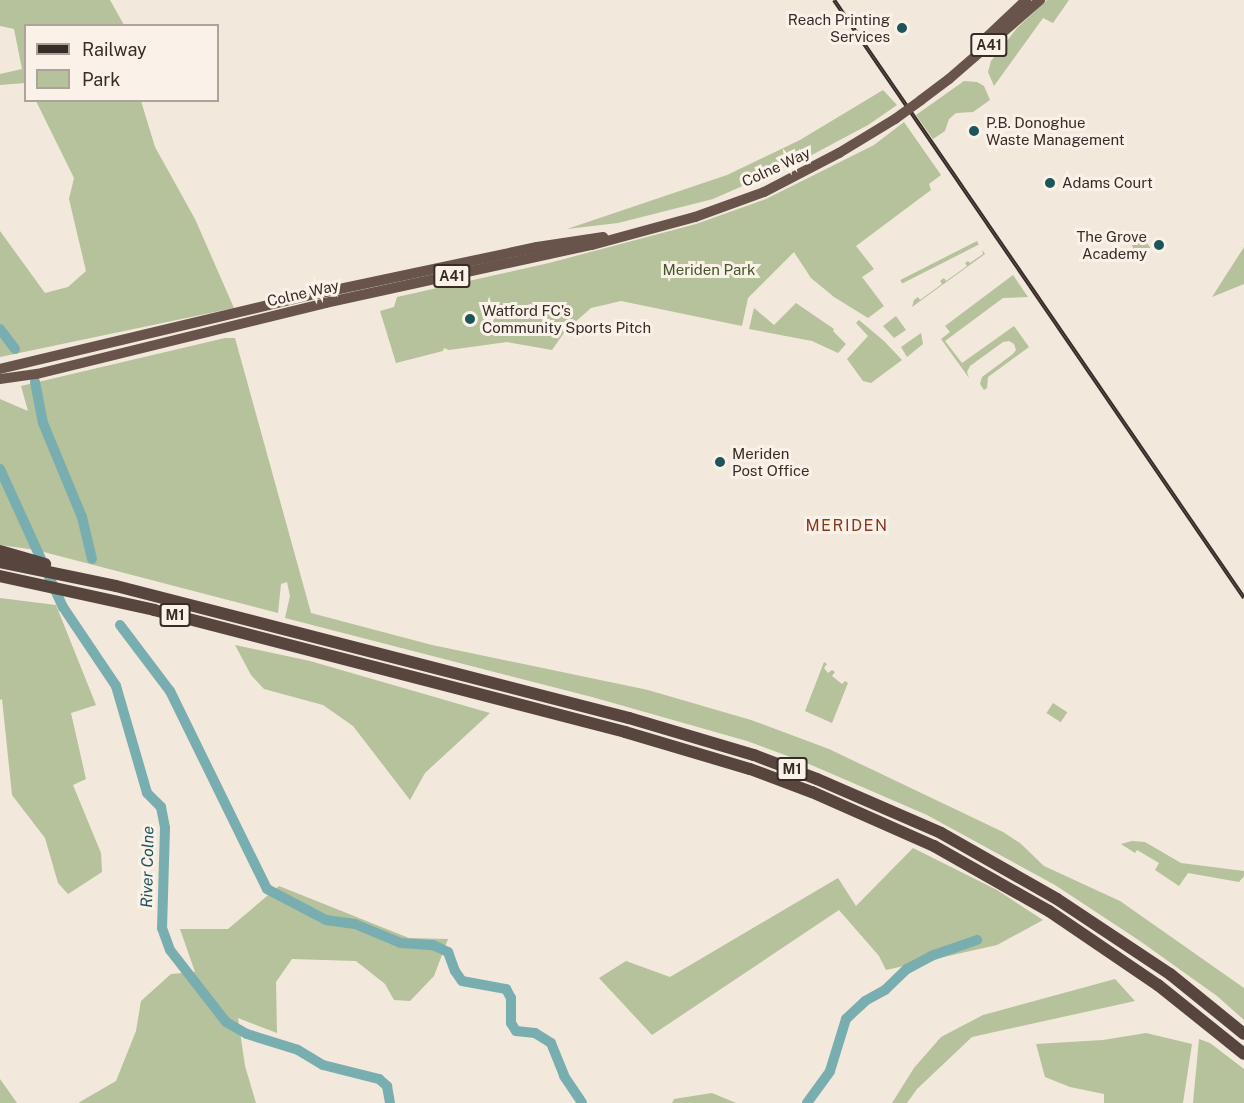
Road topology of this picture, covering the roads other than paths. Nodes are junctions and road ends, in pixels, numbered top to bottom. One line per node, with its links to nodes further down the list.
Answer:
1 (1026, 0): 3 (highway, Colne Way / A41)
2 (1040, 0): 3 (highway, Colne Way / A41)
3 (936, 88): 4 (highway, Colne Way / A41, bridge)
4 (612, 238): 5 (highway, Colne Way / A41); 6 (highway, Colne Way / A41)
5 (0, 369)
6 (0, 379)
7 (0, 551): 9 (highway, M1)
8 (0, 562): 9 (highway, M1)
9 (30, 563): 13 (highway, M1)
10 (0, 576): 12 (highway, M1)
11 (0, 585): 12 (highway, M1)
12 (40, 588): 14 (highway, M1)
13 (1244, 1034)
14 (1244, 1054)

